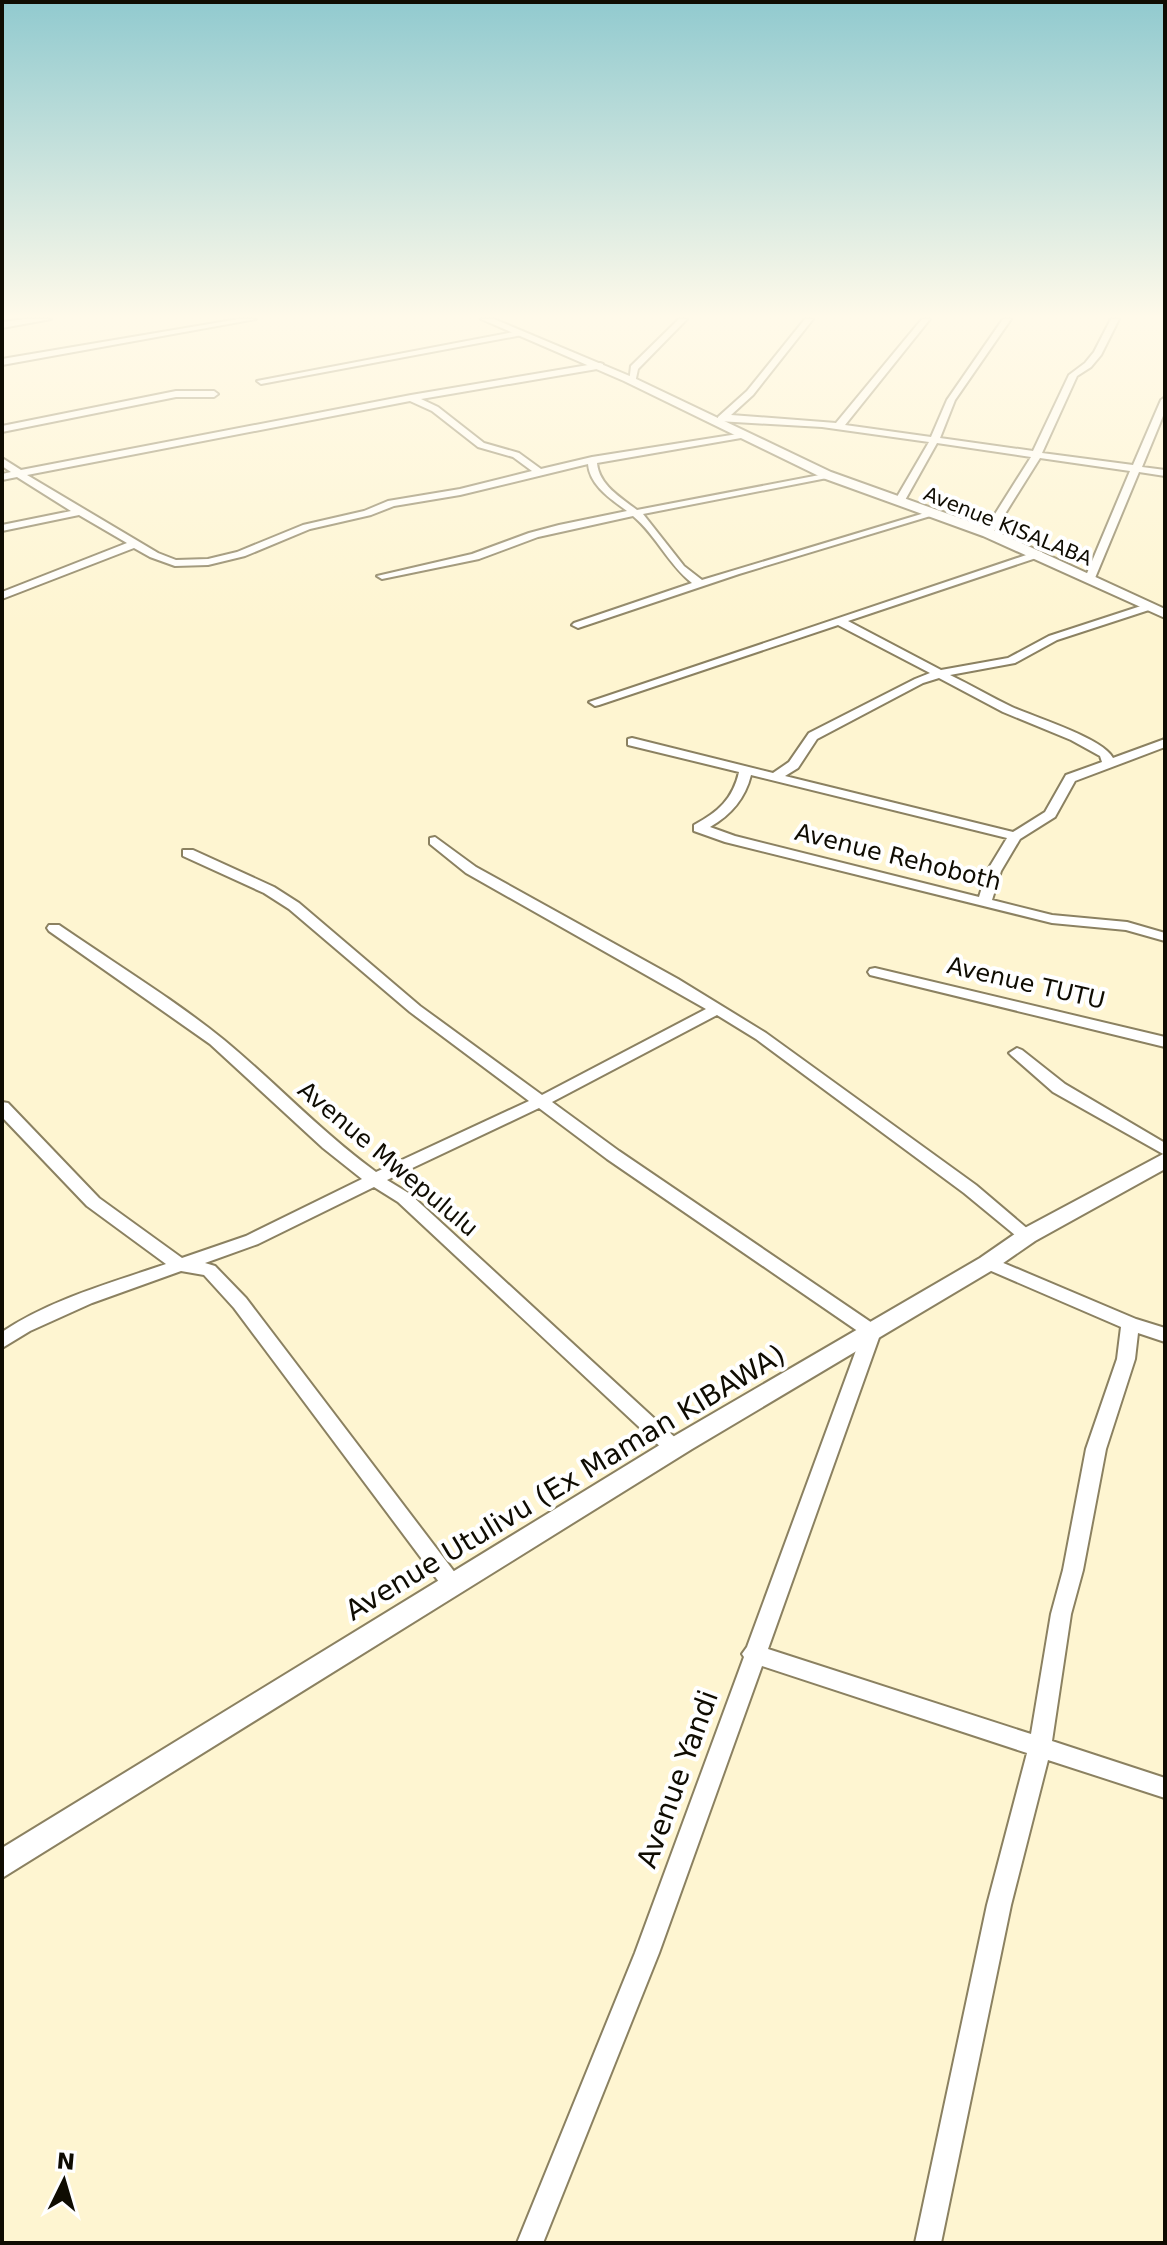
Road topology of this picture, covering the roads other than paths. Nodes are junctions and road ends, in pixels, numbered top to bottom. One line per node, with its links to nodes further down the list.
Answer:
1 (28, 424): 10 (street)
2 (276, 424): 18 (street)
3 (454, 424): 17 (street)
4 (725, 424): 11 (street, Avenue KISALABA)
5 (795, 424): 9 (street)
6 (940, 424): 12 (street)
7 (1051, 424): 13 (street)
8 (1155, 424): 16 (street)
9 (839, 426): 12 (street)
10 (2, 429)
11 (741, 435): 14 (street); 20 (street, Avenue KISALABA)
12 (932, 441): 13 (street); 22 (street)
13 (1036, 456): 16 (street); 27 (street)
14 (592, 460): 17 (street); 24 (street)
15 (2, 461): 18 (street)
16 (1137, 469): 19 (street); 31 (street)
17 (539, 472): 28 (street)
18 (19, 473): 21 (street); 23 (street)
19 (1165, 473)
20 (827, 475): 22 (street, Avenue KISALABA); 24 (street)
21 (2, 477)
22 (899, 502): 25 (street, Avenue KISALABA)
23 (80, 512): 26 (street); 28 (street)
24 (634, 512): 30 (street); 32 (street)
25 (932, 514): 27 (street, Avenue KISALABA); 32 (street)
26 (2, 528)
27 (988, 533): 29 (street, Avenue KISALABA)
28 (135, 544): 33 (street)
29 (1038, 554): 31 (street, Avenue KISALABA); 36 (street)
30 (382, 576)
31 (1090, 578): 34 (street, Avenue KISALABA)
32 (702, 585): 37 (street)
33 (2, 596)
34 (1148, 607): 35 (street, Avenue KISALABA); 38 (street)
35 (1165, 614)
36 (839, 621): 38 (street); 39 (street)
37 (578, 625)
38 (941, 675): 42 (street); 44 (street)
39 (595, 702)
40 (632, 742): 43 (street)
41 (1165, 743): 42 (street)
42 (1108, 762): 45 (street)
43 (746, 770): 44 (street); 48 (street, Avenue Rehoboth)
44 (775, 777): 45 (street)
45 (1015, 836): 48 (street)
46 (435, 841): 52 (street)
47 (188, 853): 55 (street)
48 (985, 900): 50 (street, Avenue Rehoboth)
49 (54, 928): 58 (street, Avenue Mwepululu)
50 (1165, 937)
51 (875, 972): 53 (street, Avenue TUTU)
52 (717, 1009): 55 (street); 59 (street)
53 (1165, 1042)
54 (1017, 1053): 57 (street)
55 (542, 1101): 58 (street); 63 (street)
56 (2, 1107): 61 (street)
57 (1162, 1161): 59 (street, Avenue Utulivu (Ex Maman KIBAWA))
58 (373, 1180): 61 (street); 66 (street, Avenue Mwepululu)
59 (1027, 1236): 60 (street, Avenue Utulivu (Ex Maman KIBAWA))
60 (988, 1263): 62 (street); 63 (street, Avenue Utulivu (Ex Maman KIBAWA))
61 (180, 1265): 65 (street); 67 (street)
62 (1130, 1324): 64 (street); 69 (street)
63 (872, 1332): 66 (street, Avenue Utulivu (Ex Maman KIBAWA)); 68 (street, Avenue Yandi)
64 (1165, 1335)
65 (2, 1341)
66 (674, 1448): 67 (street, Avenue Utulivu (Ex Maman KIBAWA))
67 (452, 1584): 71 (street, Avenue Utulivu (Ex Maman KIBAWA))
68 (753, 1654): 69 (street); 72 (street, Avenue Yandi)
69 (1040, 1747): 70 (street); 73 (street)
70 (1165, 1788)
71 (2, 1864)
72 (530, 2243)
73 (928, 2243)

